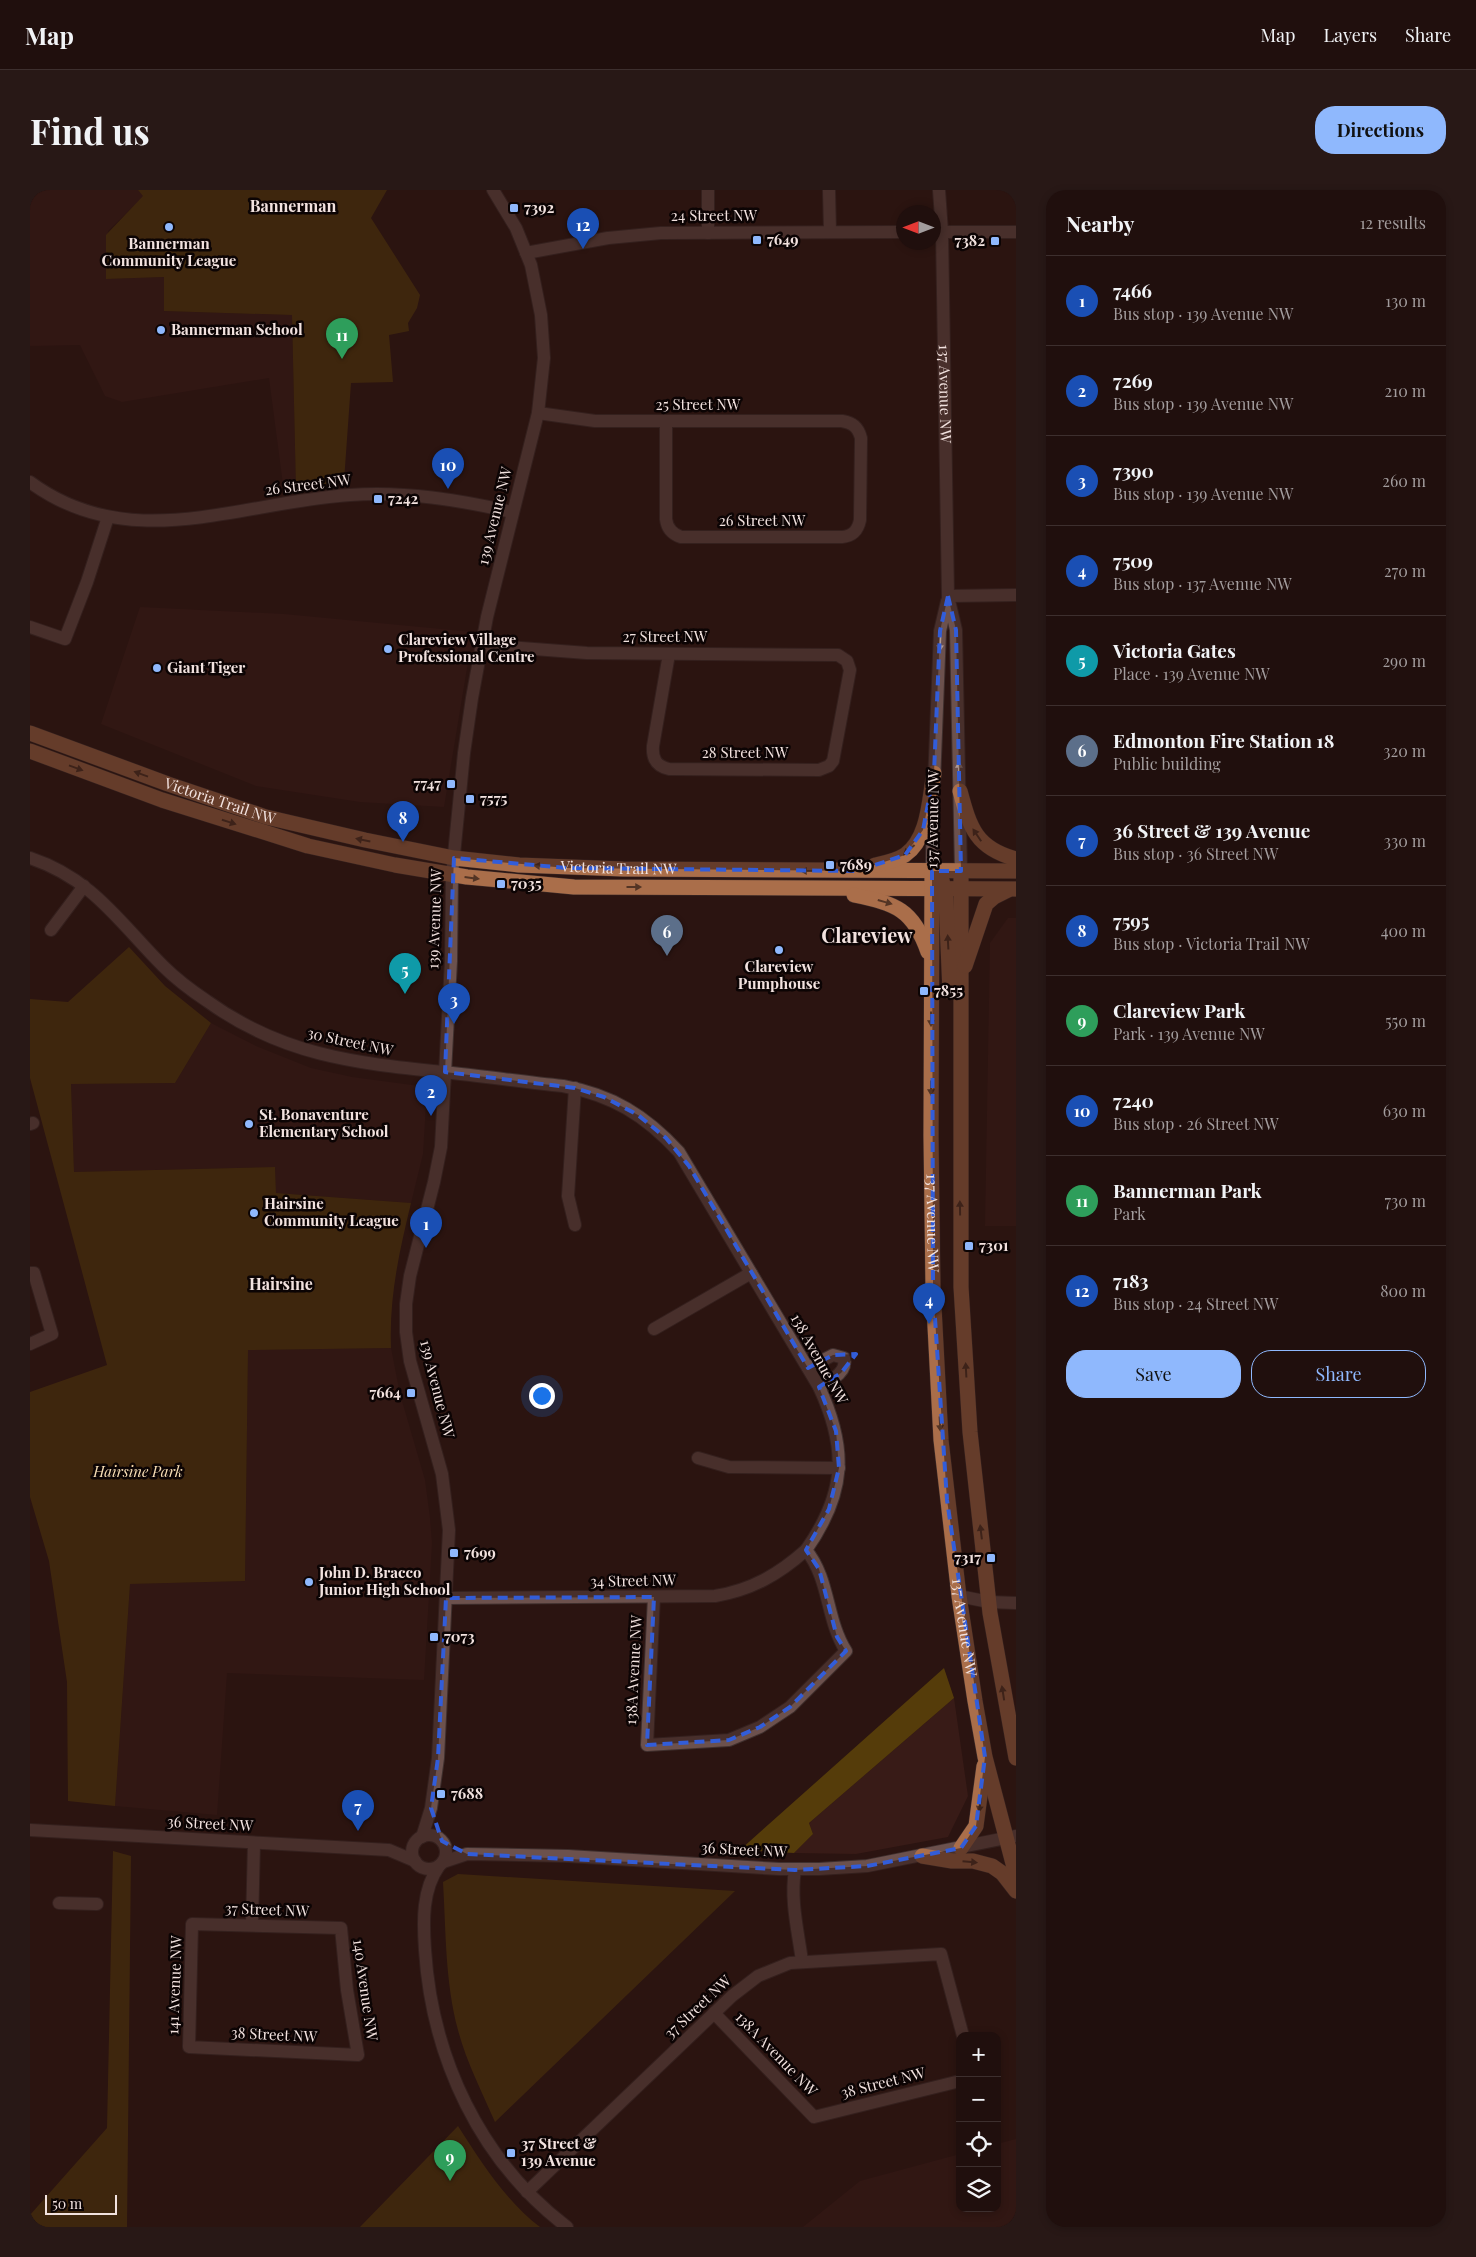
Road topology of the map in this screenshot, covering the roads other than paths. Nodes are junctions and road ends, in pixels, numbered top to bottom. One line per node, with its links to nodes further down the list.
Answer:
1 (493, 190): 12 (street, 139 Avenue NW)
2 (708, 190): 10 (street)
3 (829, 190): 6 (street)
4 (939, 190): 5 (street, 137 Avenue NW)
5 (939, 205)
6 (830, 232): 7 (street, 24 Street NW); 10 (street, 24 Street NW)
7 (896, 232)
8 (941, 232): 9 (street)
9 (1016, 232)
10 (708, 233): 12 (street, 24 Street NW)
11 (938, 250): 19 (street, 137 Avenue NW)
12 (526, 253): 13 (street, 139 Avenue NW)
13 (538, 413): 14 (street, 25 Street NW); 16 (street, 139 Avenue NW)
14 (666, 421): 18 (street, 26 Street NW); 18 (street, 25 Street NW)
15 (30, 482): 17 (street, 26 Street NW)
16 (512, 512): 17 (street, 26 Street NW); 22 (street, 139 Avenue NW)
17 (108, 517): 21 (street)
18 (855, 532)
19 (948, 596): 20 (street); 27 (street, 137 Avenue NW, one-way to 27); 28 (street, 137 Avenue NW, one-way to 19)
20 (1016, 596)
21 (30, 627)
22 (481, 645): 23 (street, 27 Street NW); 30 (street, 139 Avenue NW)
23 (669, 654): 26 (street, 27 Street NW); 26 (street, 28 Street NW)
24 (30, 733): 30 (main road, Victoria Trail NW, one-way to 24)
25 (30, 751): 36 (main road, Victoria Trail NW, one-way to 36)
26 (833, 761)
27 (934, 773): 33 (main road, one-way to 33); 34 (street, 137 Avenue NW)
28 (960, 791): 31 (main road, one-way to 28); 35 (street, 137 Avenue NW)
29 (30, 858): 37 (street, 30 Street NW)
30 (454, 858): 33 (main road, Victoria Trail NW, one-way to 30); 36 (street, 139 Avenue NW)
31 (1016, 859)
32 (1016, 870): 35 (main road, Victoria Trail NW)
33 (857, 871): 34 (main road, Victoria Trail NW)
34 (932, 871): 35 (main road, Victoria Trail NW); 39 (main road)
35 (961, 871): 40 (main road, 137 Avenue NW)
36 (452, 875): 38 (main road, Victoria Trail NW, one-way to 38); 45 (street, 139 Avenue NW)
37 (84, 886): 42 (street); 45 (street, 30 Street NW)
38 (820, 888): 39 (main road, Victoria Trail NW); 43 (main road, one-way to 43)
39 (938, 888): 40 (main road, Victoria Trail NW); 43 (main road, 137 Avenue NW); 47 (main road, one-way to 39)
40 (961, 888): 41 (main road, Victoria Trail NW); 44 (main road, 137 Avenue NW)
41 (1013, 889): 44 (main road)
42 (51, 930)
43 (932, 963): 59 (main road, 137 Avenue NW, one-way to 59)
44 (960, 982): 47 (main road, 137 Avenue NW)
45 (445, 1072): 46 (street, 30 Street NW); 61 (street, 139 Avenue NW)
46 (575, 1088): 48 (street, 30 Street NW); 49 (street)
47 (960, 1095): 62 (main road, 137 Avenue NW, one-way to 47)
48 (666, 1138): 51 (street, 138 Avenue NW)
49 (575, 1225)
50 (30, 1273): 53 (street)
51 (751, 1273): 52 (street); 54 (street, 138 Avenue NW)
52 (654, 1329)
53 (30, 1344)
54 (808, 1368): 55 (street, 138 Avenue NW); 55 (street)
55 (819, 1387): 57 (street, 138 Avenue NW)
56 (698, 1458): 57 (street)
57 (839, 1468): 58 (street, 138 Avenue NW)
58 (806, 1550): 60 (street, 34 Street NW); 60 (street, 138A Avenue NW)
59 (959, 1596): 62 (street); 64 (main road, 137 Avenue NW)
60 (654, 1597): 61 (street, 34 Street NW)
61 (446, 1598): 66 (street, 139 Avenue NW)
62 (989, 1602): 63 (street); 65 (main road, 137 Avenue NW, one-way to 62)
63 (1016, 1602)
64 (986, 1757): 68 (main road, 137 Avenue NW); 72 (main road, one-way to 72)
65 (1016, 1758)
66 (431, 1808): 69 (street, 139 Avenue NW); 71 (street, 139 Avenue NW)
67 (30, 1830): 70 (street, 36 Street NW)
68 (1011, 1837): 72 (street, 36 Street NW); 79 (main road, 137 Avenue NW)
69 (420, 1839): 71 (street); 73 (street, 36 Street NW); 76 (street)
70 (254, 1843): 73 (street, 36 Street NW); 85 (street)
71 (444, 1844): 74 (street, 36 Street NW); 77 (street)
72 (961, 1848): 75 (street, 36 Street NW)
73 (389, 1850): 76 (street, 36 Street NW)
74 (467, 1854): 77 (street, 36 Street NW); 78 (street, 36 Street NW)
75 (922, 1856): 78 (street, 36 Street NW); 80 (main road, one-way to 80)
76 (417, 1863): 77 (street); 81 (street)
77 (441, 1864): 81 (street)
78 (795, 1870): 87 (street)
79 (1016, 1875)
80 (1016, 1891)
81 (427, 1895): 94 (street)
82 (59, 1903): 83 (street)
83 (97, 1904)
84 (192, 1924): 85 (street, 37 Street NW); 90 (street, 141 Avenue NW)
85 (252, 1925): 86 (street, 37 Street NW)
86 (341, 1928): 91 (street, 140 Avenue NW)
87 (802, 1961): 88 (street, 37 Street NW); 89 (street, 37 Street NW)
88 (714, 2013): 93 (street, 138A Avenue NW); 94 (street, 37 Street NW)
89 (962, 2032)
90 (189, 2047): 91 (street, 38 Street NW)
91 (358, 2055)
92 (956, 2082): 93 (street, 38 Street NW)
93 (814, 2118)
94 (527, 2192): 95 (street)
95 (567, 2227)

